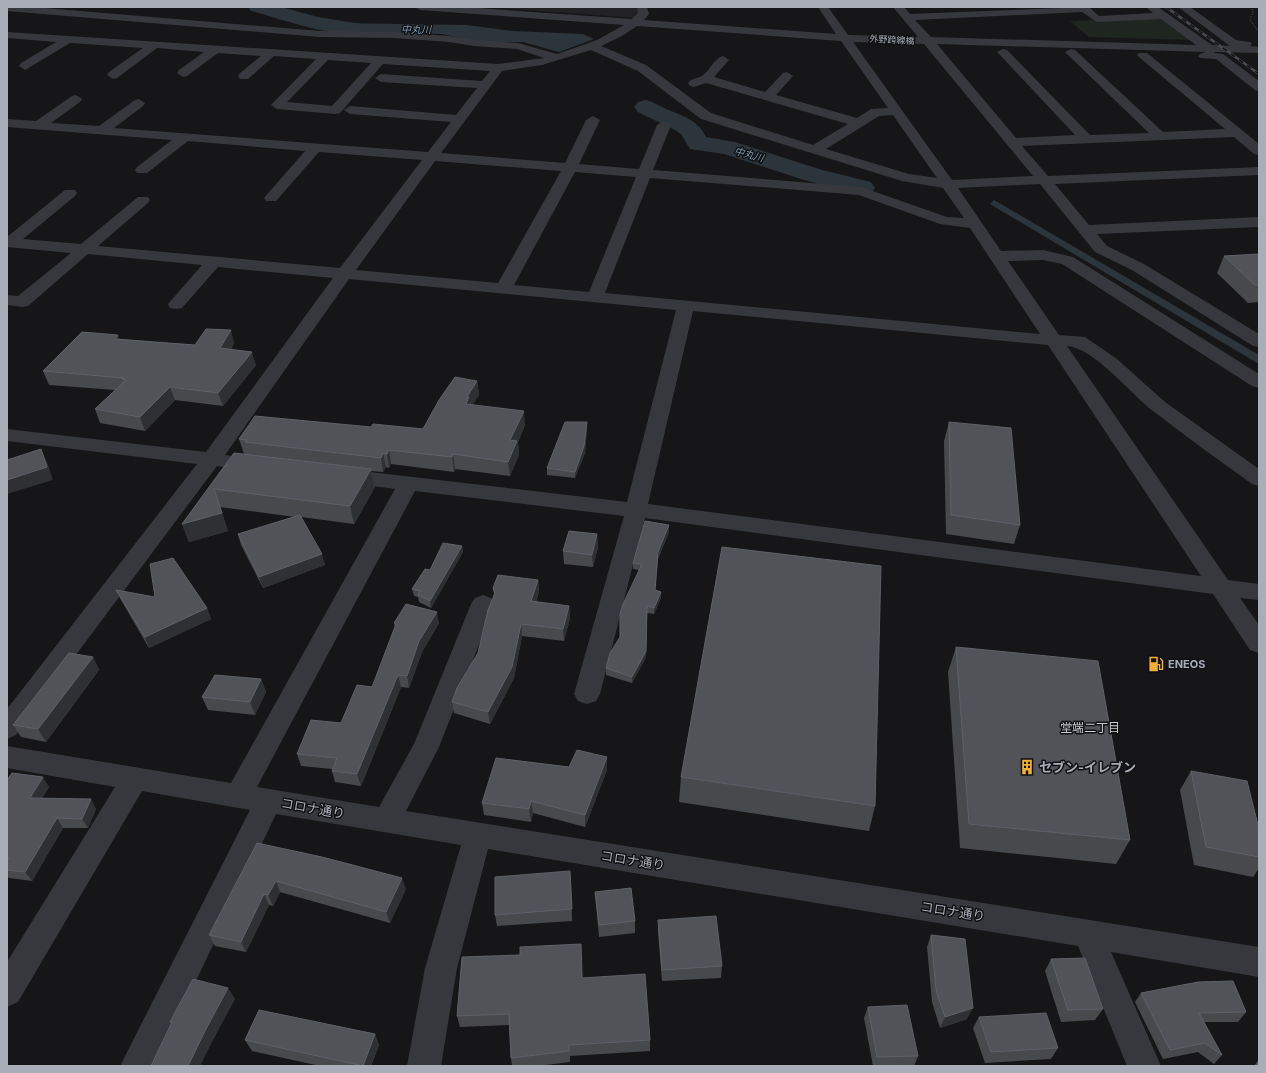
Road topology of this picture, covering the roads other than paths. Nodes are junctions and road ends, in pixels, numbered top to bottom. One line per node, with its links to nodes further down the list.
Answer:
1 (148, 7): 13 (street)
2 (420, 7): 10 (street, 外野跨線橋)
3 (642, 7): 14 (street)
4 (823, 7): 16 (street)
5 (898, 7): 12 (street)
6 (1151, 7): 11 (street)
7 (1183, 7): 21 (street)
8 (7, 8): 13 (street)
9 (1084, 8): 11 (street); 12 (street)
10 (509, 10): 14 (street, 外野跨線橋)
11 (1163, 16): 20 (street)
12 (907, 17): 19 (street)
13 (131, 18): 18 (street); 33 (street)
14 (634, 23): 16 (street, 外野跨線橋); 24 (street)
15 (7, 35): 17 (street)
16 (846, 38): 19 (street, 外野跨線橋); 51 (street)
17 (68, 39): 18 (street); 36 (street)
18 (92, 41): 22 (street)
19 (931, 42): 20 (street); 26 (street); 32 (street); 63 (street)
20 (1200, 42): 31 (street)
21 (1233, 43): 23 (street); 32 (street)
22 (154, 45): 25 (street); 39 (street)
23 (1259, 45)
24 (590, 46): 33 (street); 46 (street)
25 (215, 49): 28 (street); 38 (street)
26 (1003, 52): 27 (street); 62 (street)
27 (1071, 52): 29 (street); 60 (street)
28 (271, 53): 30 (street); 40 (street)
29 (1144, 55): 31 (street); 59 (street)
30 (326, 56): 34 (street); 34 (street)
31 (1218, 56): 44 (street)
32 (1257, 56)
33 (555, 57): 37 (street)
34 (380, 60): 37 (street)
35 (723, 60): 43 (street)
36 (25, 66)
37 (498, 68): 45 (street)
38 (183, 74)
39 (112, 75)
40 (244, 76)
41 (787, 76): 47 (street)
42 (381, 78): 45 (street)
43 (706, 79): 46 (street); 47 (street)
44 (1257, 84)
45 (485, 85): 52 (street)
46 (678, 95): 65 (street)
47 (768, 96): 54 (street)
48 (76, 99): 57 (street)
49 (139, 103): 58 (street)
50 (350, 110): 52 (street)
51 (898, 111): 54 (street); 73 (street)
52 (460, 118): 67 (street)
53 (593, 120): 68 (street)
54 (858, 122): 65 (street)
55 (7, 123): 57 (street)
56 (664, 125): 71 (street)
57 (39, 126): 58 (street)
58 (101, 131): 61 (street)
59 (1237, 133): 60 (street); 66 (street)
60 (1160, 136): 62 (street)
61 (184, 137): 64 (street); 69 (street)
62 (1086, 139): 63 (street)
63 (1012, 142): 72 (street)
64 (316, 147): 67 (street); 75 (street)
65 (816, 149): 73 (street)
66 (1259, 151)
67 (432, 156): 68 (street); 85 (street)
68 (570, 168): 71 (street); 86 (street)
69 (142, 170)
70 (1259, 171): 72 (street)
71 (644, 174): 78 (street); 87 (street)
72 (1044, 180): 73 (street); 79 (street)
73 (948, 184): 78 (street)
74 (70, 193): 81 (street)
75 (271, 198)
76 (143, 200): 82 (street)
77 (1252, 222): 79 (street); 80 (street)
78 (974, 224): 83 (street)
79 (1085, 230): 92 (street)
80 (1259, 235)
81 (8, 242): 82 (street)
82 (87, 249): 84 (street); 88 (street)
83 (996, 256): 91 (street); 93 (street)
84 (214, 261): 85 (street); 89 (street)
85 (345, 273): 86 (street); 95 (street)
86 (504, 288): 87 (street)
87 (595, 297): 90 (street)
88 (7, 300)
89 (176, 304)
90 (686, 305): 91 (street); 101 (street)
91 (1052, 340): 96 (street); 102 (street)
92 (1259, 342)
93 (1259, 382)
94 (7, 435): 95 (street)
95 (211, 460): 97 (street); 107 (street)
96 (1251, 465): 99 (street)
97 (274, 467)
98 (321, 473): 100 (street)
99 (1259, 479)
100 (408, 484): 101 (street); 110 (street)
101 (636, 510): 102 (street); 106 (street)
102 (1218, 586): 103 (street); 105 (street)
103 (1259, 592)
104 (483, 604): 112 (street)
105 (1259, 644)
106 (587, 694)
107 (7, 728)
108 (7, 757): 109 (street, コロナ通り)
109 (135, 779): 110 (street, コロナ通り); 116 (street)
110 (239, 796): 111 (street, コロナ通り)
111 (269, 800): 112 (street, コロナ通り); 117 (street)
112 (386, 821): 113 (street, コロナ通り)
113 (478, 835): 114 (street, コロナ通り); 118 (street)
114 (1088, 933): 115 (street, コロナ通り); 119 (street)
115 (1259, 962)
116 (7, 991)
117 (137, 1066)
118 (424, 1066)
119 (1144, 1066)

